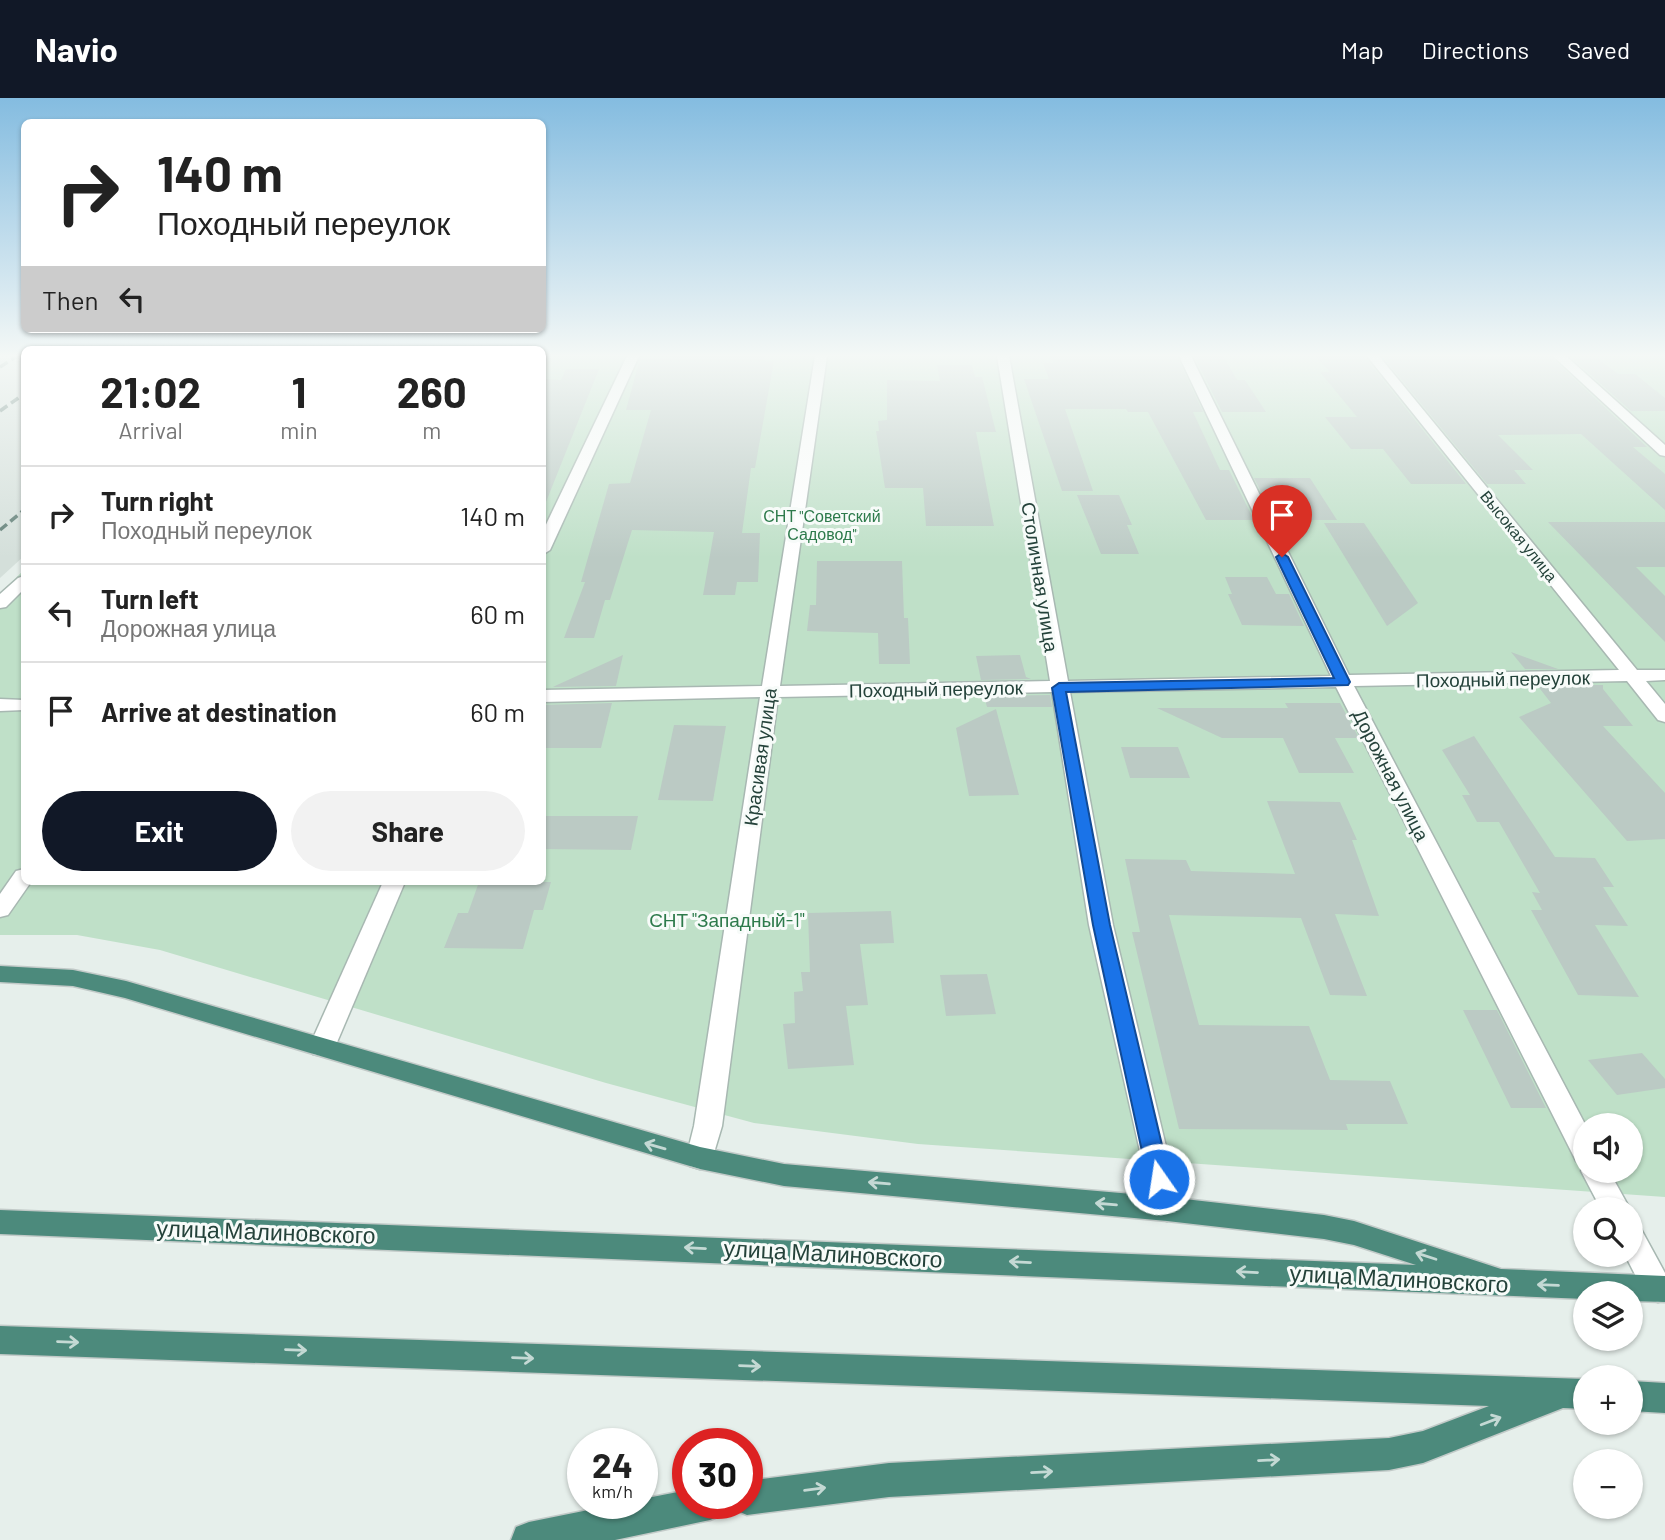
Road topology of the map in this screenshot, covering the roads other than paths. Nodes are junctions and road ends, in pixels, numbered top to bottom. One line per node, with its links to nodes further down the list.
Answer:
1 (601, 423): 8 (street)
2 (811, 423): 15 (street, Красивая улица)
3 (1014, 423): 14 (street, Столичная улица)
4 (1218, 423): 13 (street, Дорожная улица)
5 (1427, 423): 12 (street, Высокая улица)
6 (1633, 423): 7 (street)
7 (1665, 452)
8 (546, 541)
9 (21, 584): 10 (street)
10 (0, 603)
11 (1665, 675): 12 (street, Походный переулок)
12 (1632, 676): 13 (street, Походный переулок); 19 (street, Высокая улица)
13 (1343, 682): 14 (street, Походный переулок); 25 (street, Дорожная улица)
14 (1059, 688): 15 (street, Походный переулок); 27 (street, Столичная улица)
15 (770, 691): 16 (street, Походный переулок); 26 (street, Красивая улица)
16 (546, 696)
17 (0, 705): 18 (street)
18 (21, 705)
19 (1665, 716)
20 (21, 880): 22 (street)
21 (393, 885): 24 (street)
22 (0, 910)
23 (0, 974): 24 (highway)
24 (322, 1047): 26 (highway, one-way to 24)
25 (1573, 1128)
26 (699, 1158): 27 (highway, one-way to 26)
27 (1167, 1209): 30 (highway, one-way to 27)
28 (0, 1222): 30 (highway, улица Малиновского, one-way to 28)
29 (1643, 1258): 31 (street)
30 (1514, 1284): 31 (highway, улица Малиновского, one-way to 30)
31 (1662, 1289)
32 (0, 1340): 33 (highway, one-way to 33)
33 (1573, 1394)
34 (1573, 1394): 37 (highway, one-way to 34)
35 (1643, 1397): 36 (highway)
36 (1665, 1398)
37 (763, 1496)
38 (672, 1511): 39 (highway)
39 (529, 1540)

